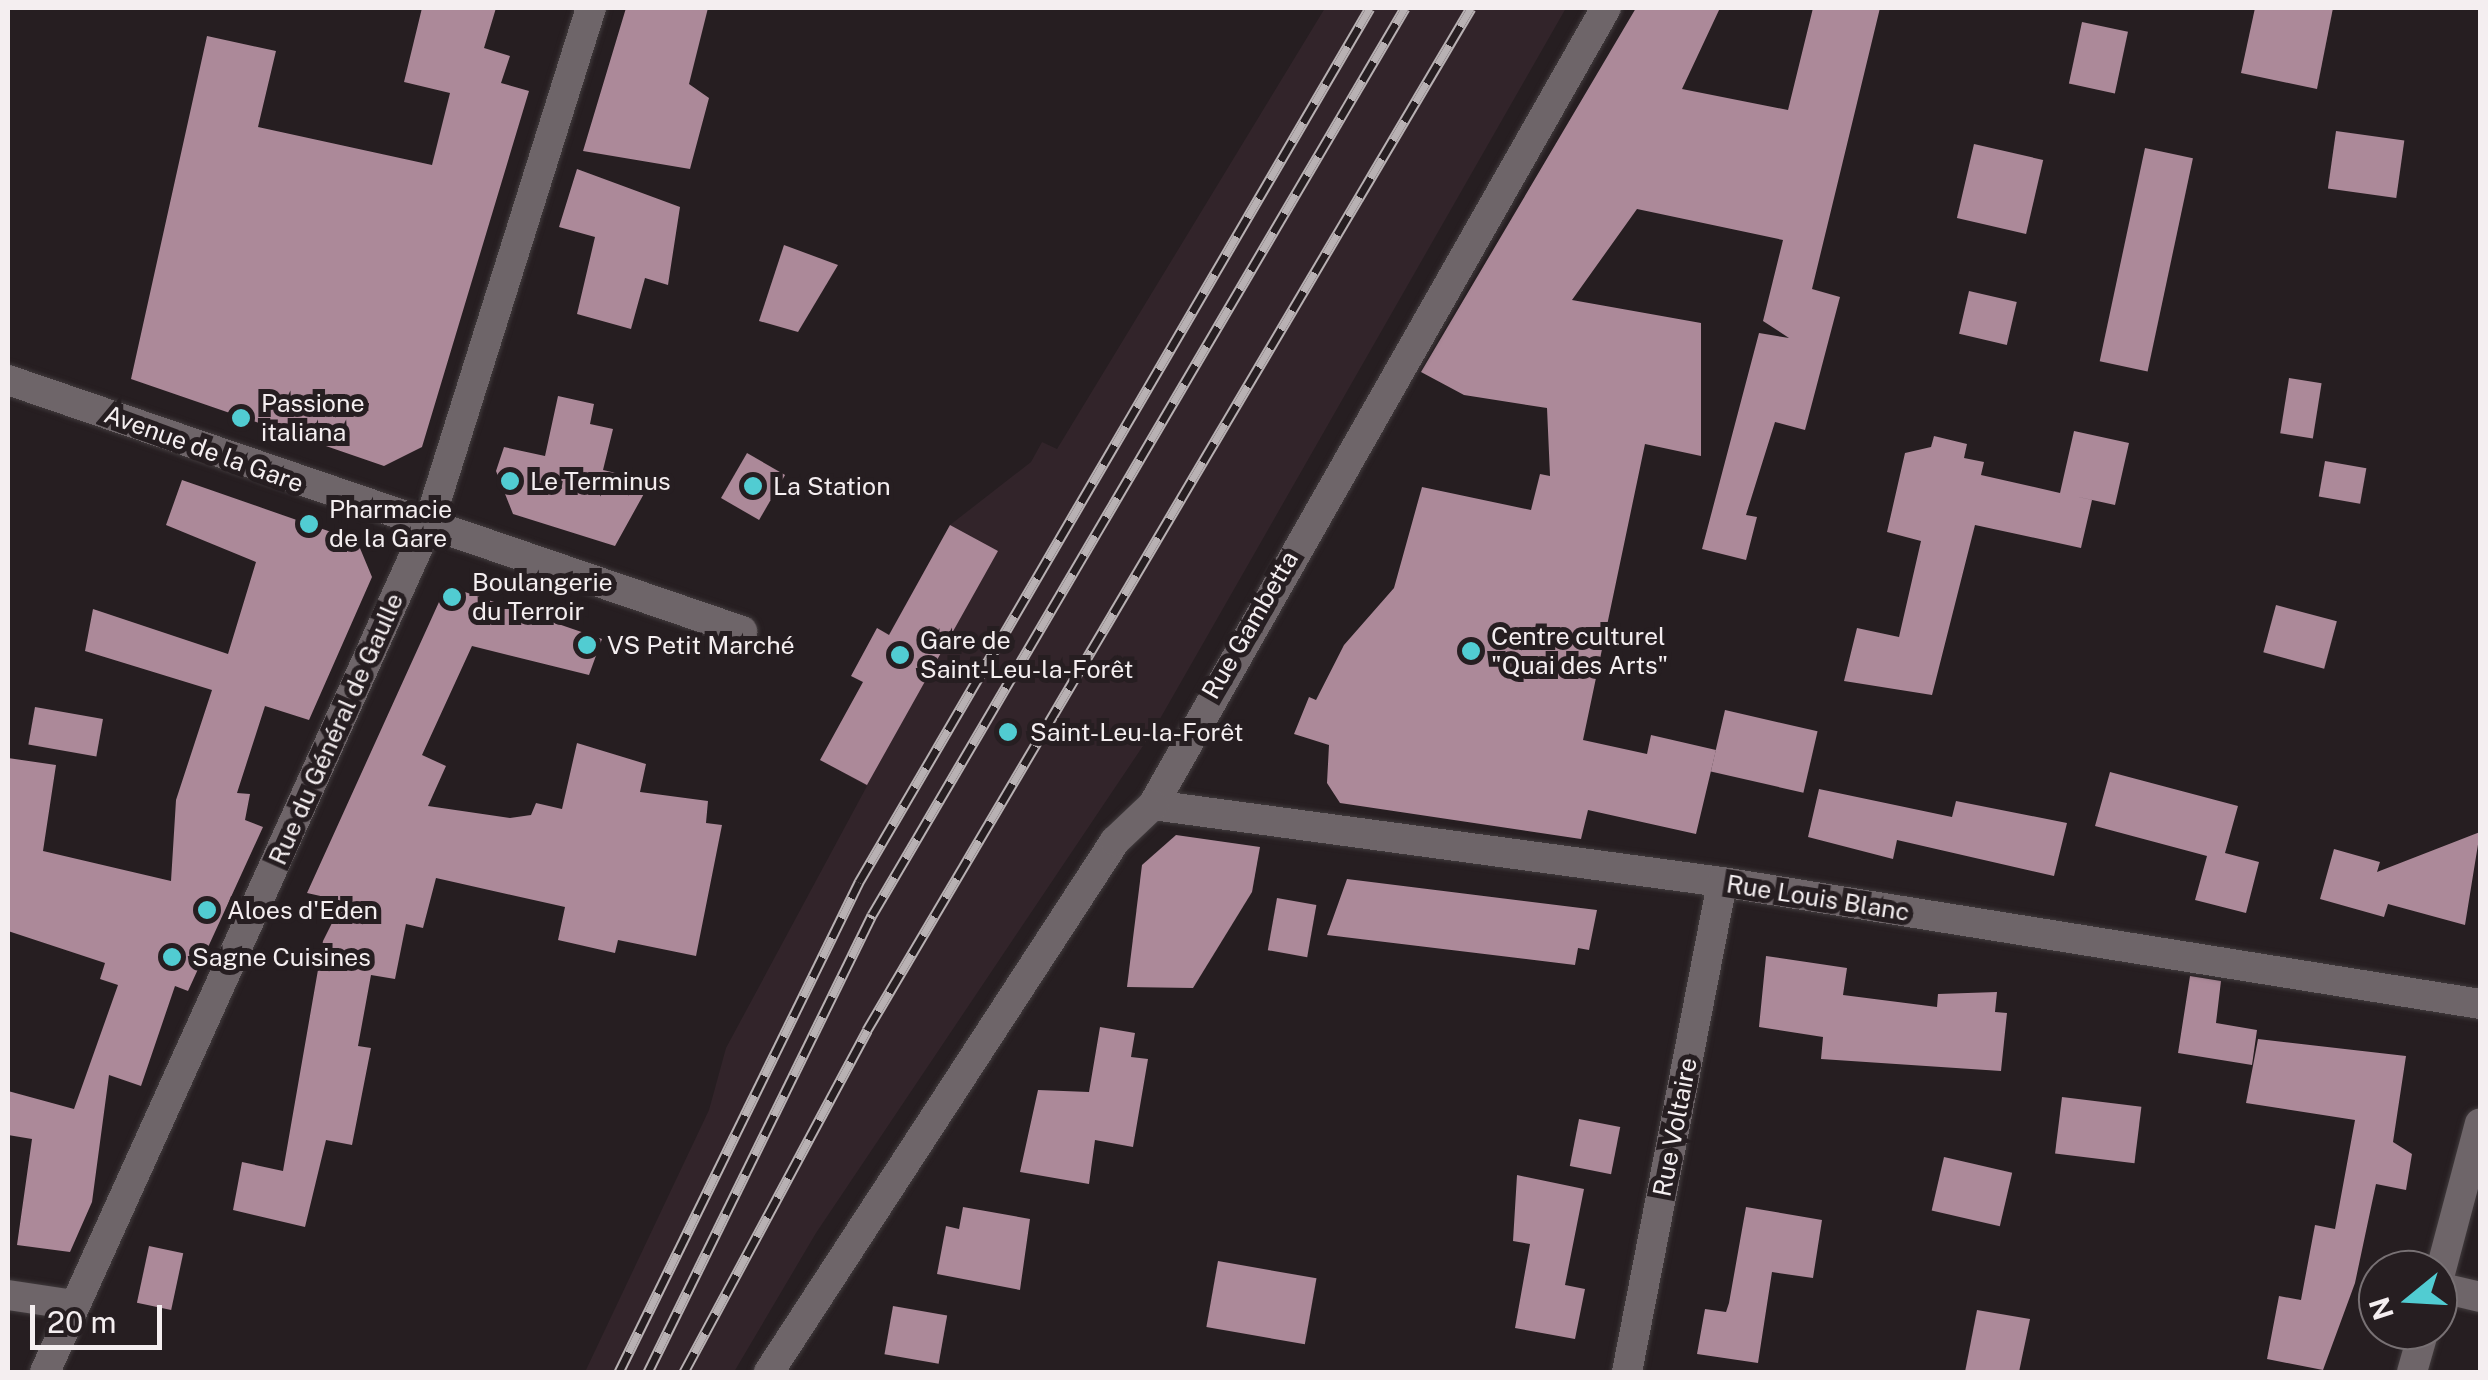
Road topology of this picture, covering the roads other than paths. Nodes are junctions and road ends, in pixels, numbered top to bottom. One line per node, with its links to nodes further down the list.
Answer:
1 (591, 8): 4 (street, Rue du Général de Gaulle)
2 (1606, 8): 6 (street, Rue Gambetta)
3 (8, 380): 4 (street, Avenue de la Gare)
4 (429, 522): 5 (street, Avenue de la Gare); 12 (street, Rue du Général de Gaulle)
5 (742, 631)
6 (1153, 805): 7 (street, Rue Louis Blanc); 14 (street, Rue Gambetta)
7 (1722, 882): 8 (street, Rue Louis Blanc); 15 (street, Rue Voltaire)
8 (2480, 1004)
9 (2480, 1123): 10 (street)
10 (2447, 1250)
11 (8, 1296): 12 (street)
12 (74, 1305): 13 (street, Rue du Général de Gaulle)
13 (45, 1372)
14 (768, 1372)
15 (1626, 1372)

